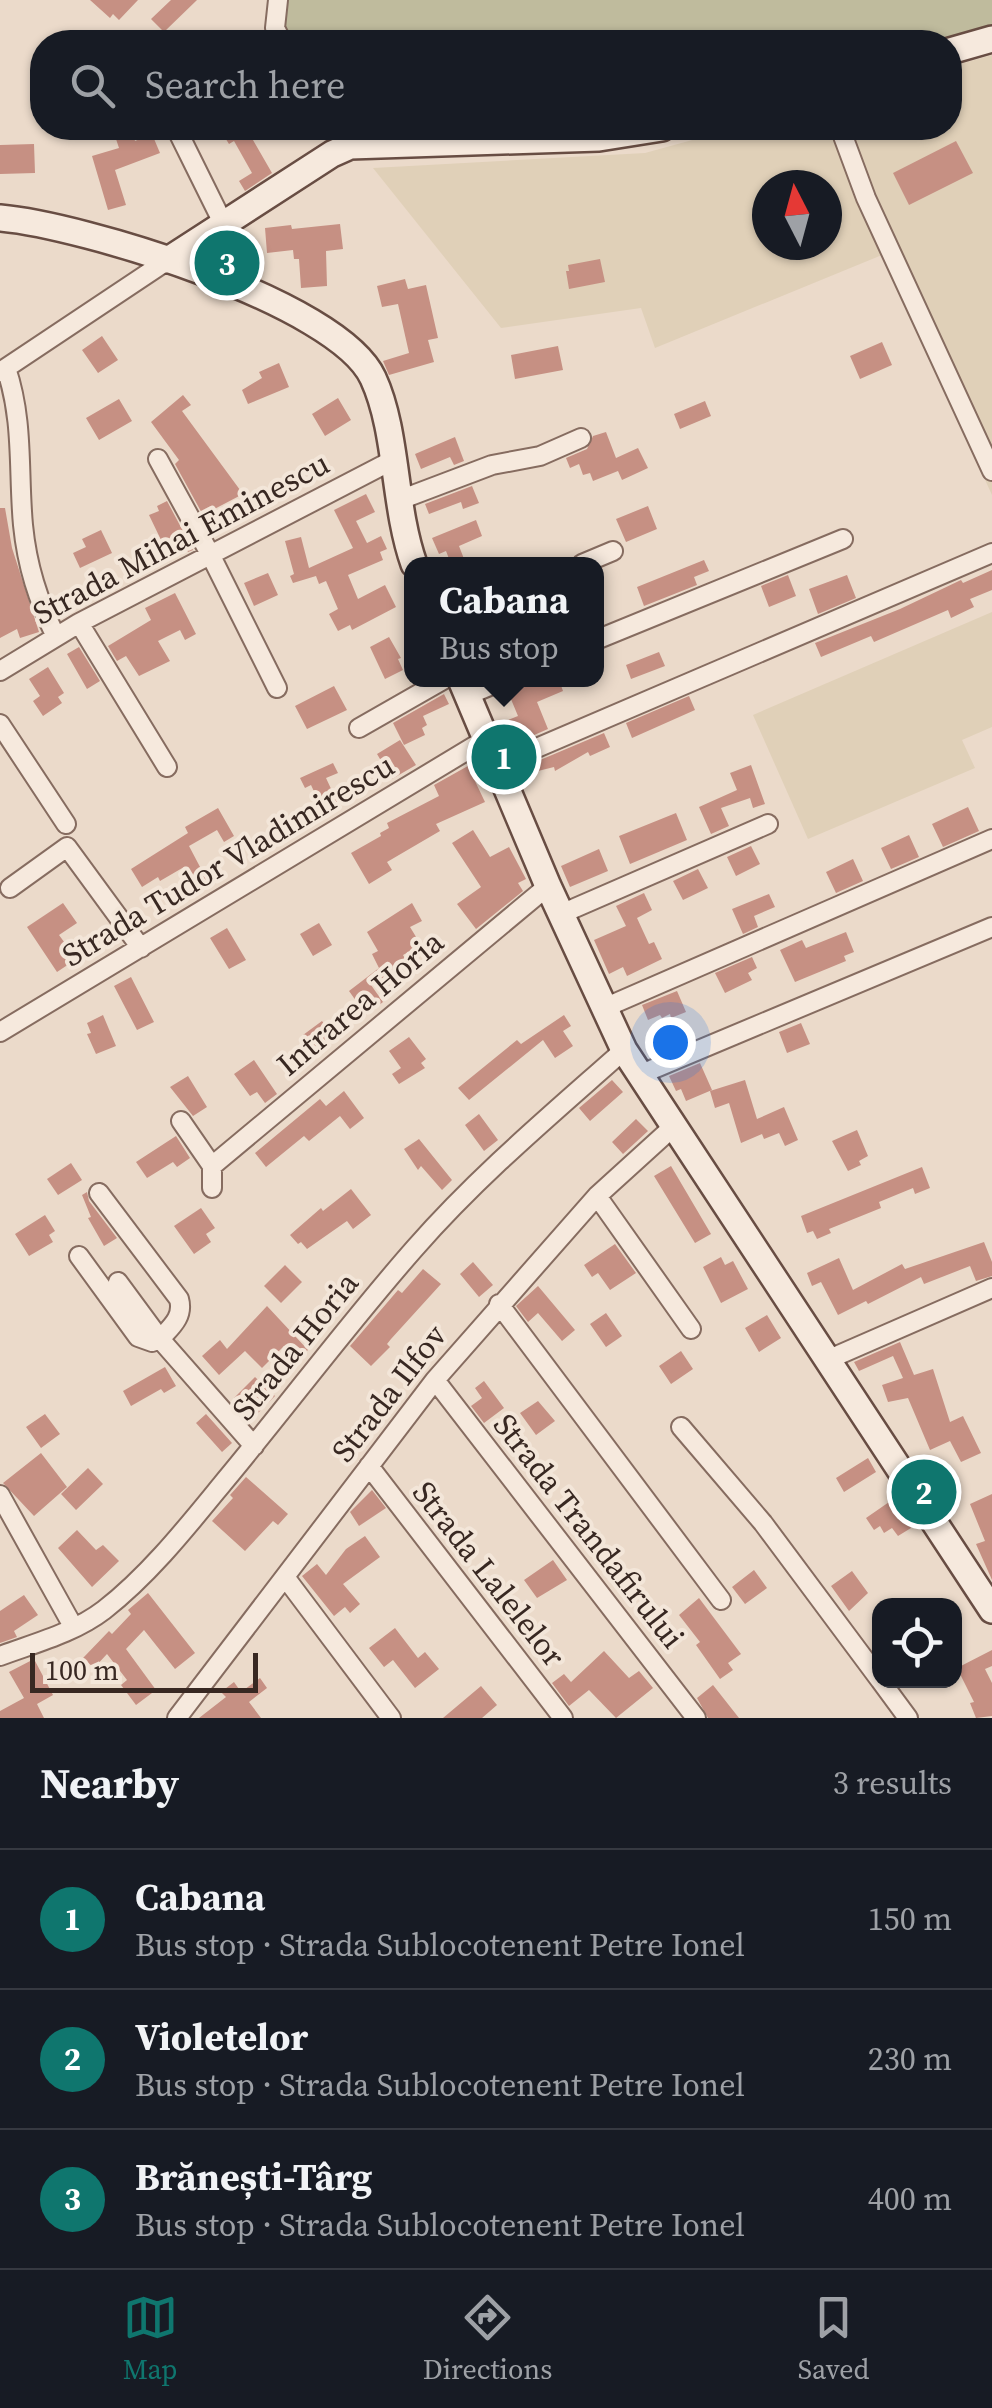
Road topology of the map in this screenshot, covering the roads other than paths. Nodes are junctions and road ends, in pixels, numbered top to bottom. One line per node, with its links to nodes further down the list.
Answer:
1 (278, 0): 2 (street)
2 (277, 30)
3 (992, 39): 4 (main road)
4 (962, 48)
5 (182, 140): 9 (street)
6 (341, 140): 9 (main road)
7 (844, 140): 15 (street)
8 (0, 218): 10 (main road)
9 (224, 226): 10 (main road)
10 (168, 260): 11 (street); 14 (main road)
11 (3, 370): 25 (street)
12 (582, 438): 16 (street)
13 (158, 459): 20 (street)
14 (391, 461): 16 (main road); 20 (street, Strada Mihai Eminescu)
15 (992, 471)
16 (397, 502): 21 (main road)
17 (843, 539): 24 (street)
18 (613, 551): 22 (street)
19 (992, 553): 33 (street)
20 (210, 554): 23 (street, Strada Mihai Eminescu); 29 (street)
21 (412, 557)
22 (599, 557)
23 (79, 624): 25 (street, Strada Mihai Eminescu); 34 (street)
24 (604, 637)
25 (56, 638): 26 (street, Strada Mihai Eminescu)
26 (0, 672)
27 (431, 687): 31 (street)
28 (464, 687): 32 (main road)
29 (277, 688)
30 (0, 724): 35 (street)
31 (359, 728)
32 (486, 739): 33 (main road); 42 (street, Strada Tudor Vladimirescu)
33 (497, 765): 38 (main road)
34 (167, 766)
35 (66, 824)
36 (768, 824): 40 (street)
37 (992, 839): 43 (street)
38 (548, 886): 40 (main road); 49 (street, Intrarea Horia)
39 (10, 888): 42 (street)
40 (561, 914): 43 (main road)
41 (992, 927): 46 (street)
42 (142, 948): 44 (street, Strada Tudor Vladimirescu)
43 (604, 1008): 45 (main road)
44 (0, 1032)
45 (624, 1050): 46 (main road); 62 (street, Strada Horia)
46 (640, 1075): 48 (main road)
47 (181, 1122): 49 (street)
48 (673, 1127): 52 (street, Strada Ilfov); 59 (main road)
49 (212, 1166): 50 (street)
50 (212, 1188)
51 (99, 1193): 58 (street)
52 (597, 1196): 56 (street, Strada Ilfov); 57 (street)
53 (78, 1256): 58 (street)
54 (118, 1282): 58 (street)
55 (992, 1288): 59 (street)
56 (499, 1304): 60 (street, Strada Ilfov); 66 (street)
57 (691, 1329)
58 (160, 1339): 62 (street)
59 (827, 1360): 67 (main road)
60 (434, 1380): 63 (street, Strada Ilfov); 75 (street, Strada Trandafirului)
61 (681, 1426): 70 (street)
62 (254, 1446): 68 (street, Strada Horia)
63 (369, 1466): 65 (street, Strada Ilfov); 74 (street, Strada Lalelelor)
64 (0, 1495): 68 (street)
65 (285, 1577): 72 (street, Strada Ilfov); 73 (street)
66 (721, 1600)
67 (992, 1610)
68 (74, 1628): 69 (street, Strada Horia)
69 (0, 1656)
70 (872, 1669)
71 (886, 1688): 76 (street)
72 (177, 1718)
73 (391, 1718)
74 (562, 1718)
75 (696, 1718)
76 (908, 1718)

